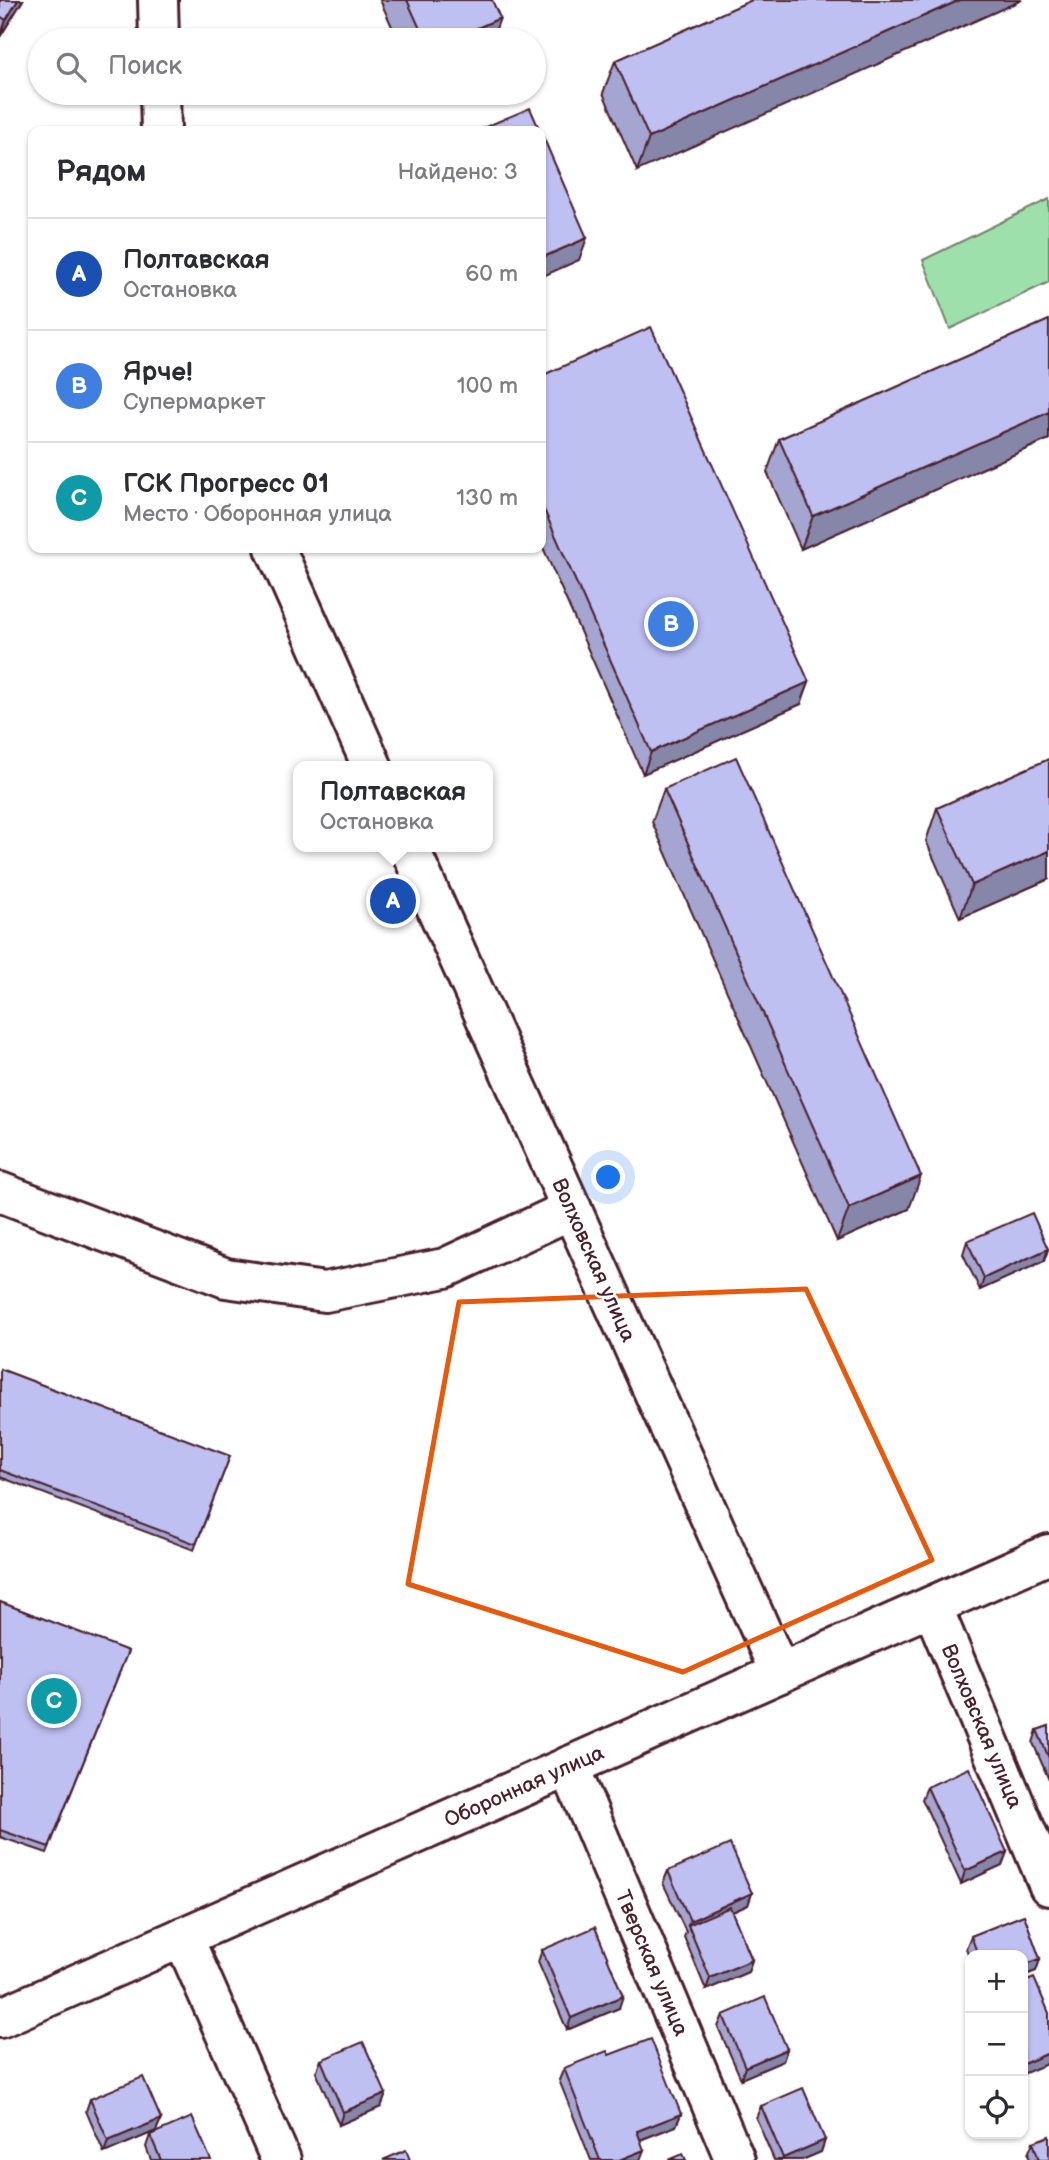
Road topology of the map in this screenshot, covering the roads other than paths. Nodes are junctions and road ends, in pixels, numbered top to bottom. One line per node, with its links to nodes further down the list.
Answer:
1 (158, 0): 2 (street)
2 (159, 28)
3 (160, 105): 4 (street)
4 (161, 126)
5 (277, 553): 6 (street)
6 (370, 761)
7 (411, 852): 9 (street, Волховская улица)
8 (0, 1192): 9 (street)
9 (572, 1209): 12 (street, Волховская улица)
10 (1049, 1554): 11 (street, Оборонная улица)
11 (932, 1606): 12 (street, Оборонная улица); 14 (street, Волховская улица)
12 (780, 1673): 13 (street, Оборонная улица)
13 (569, 1766): 15 (street, Оборонная улица); 18 (street, Тверская улица)
14 (1049, 1886)
15 (183, 1937): 16 (street, Оборонная улица); 17 (street)
16 (0, 2018)
17 (281, 2160)
18 (736, 2160)

